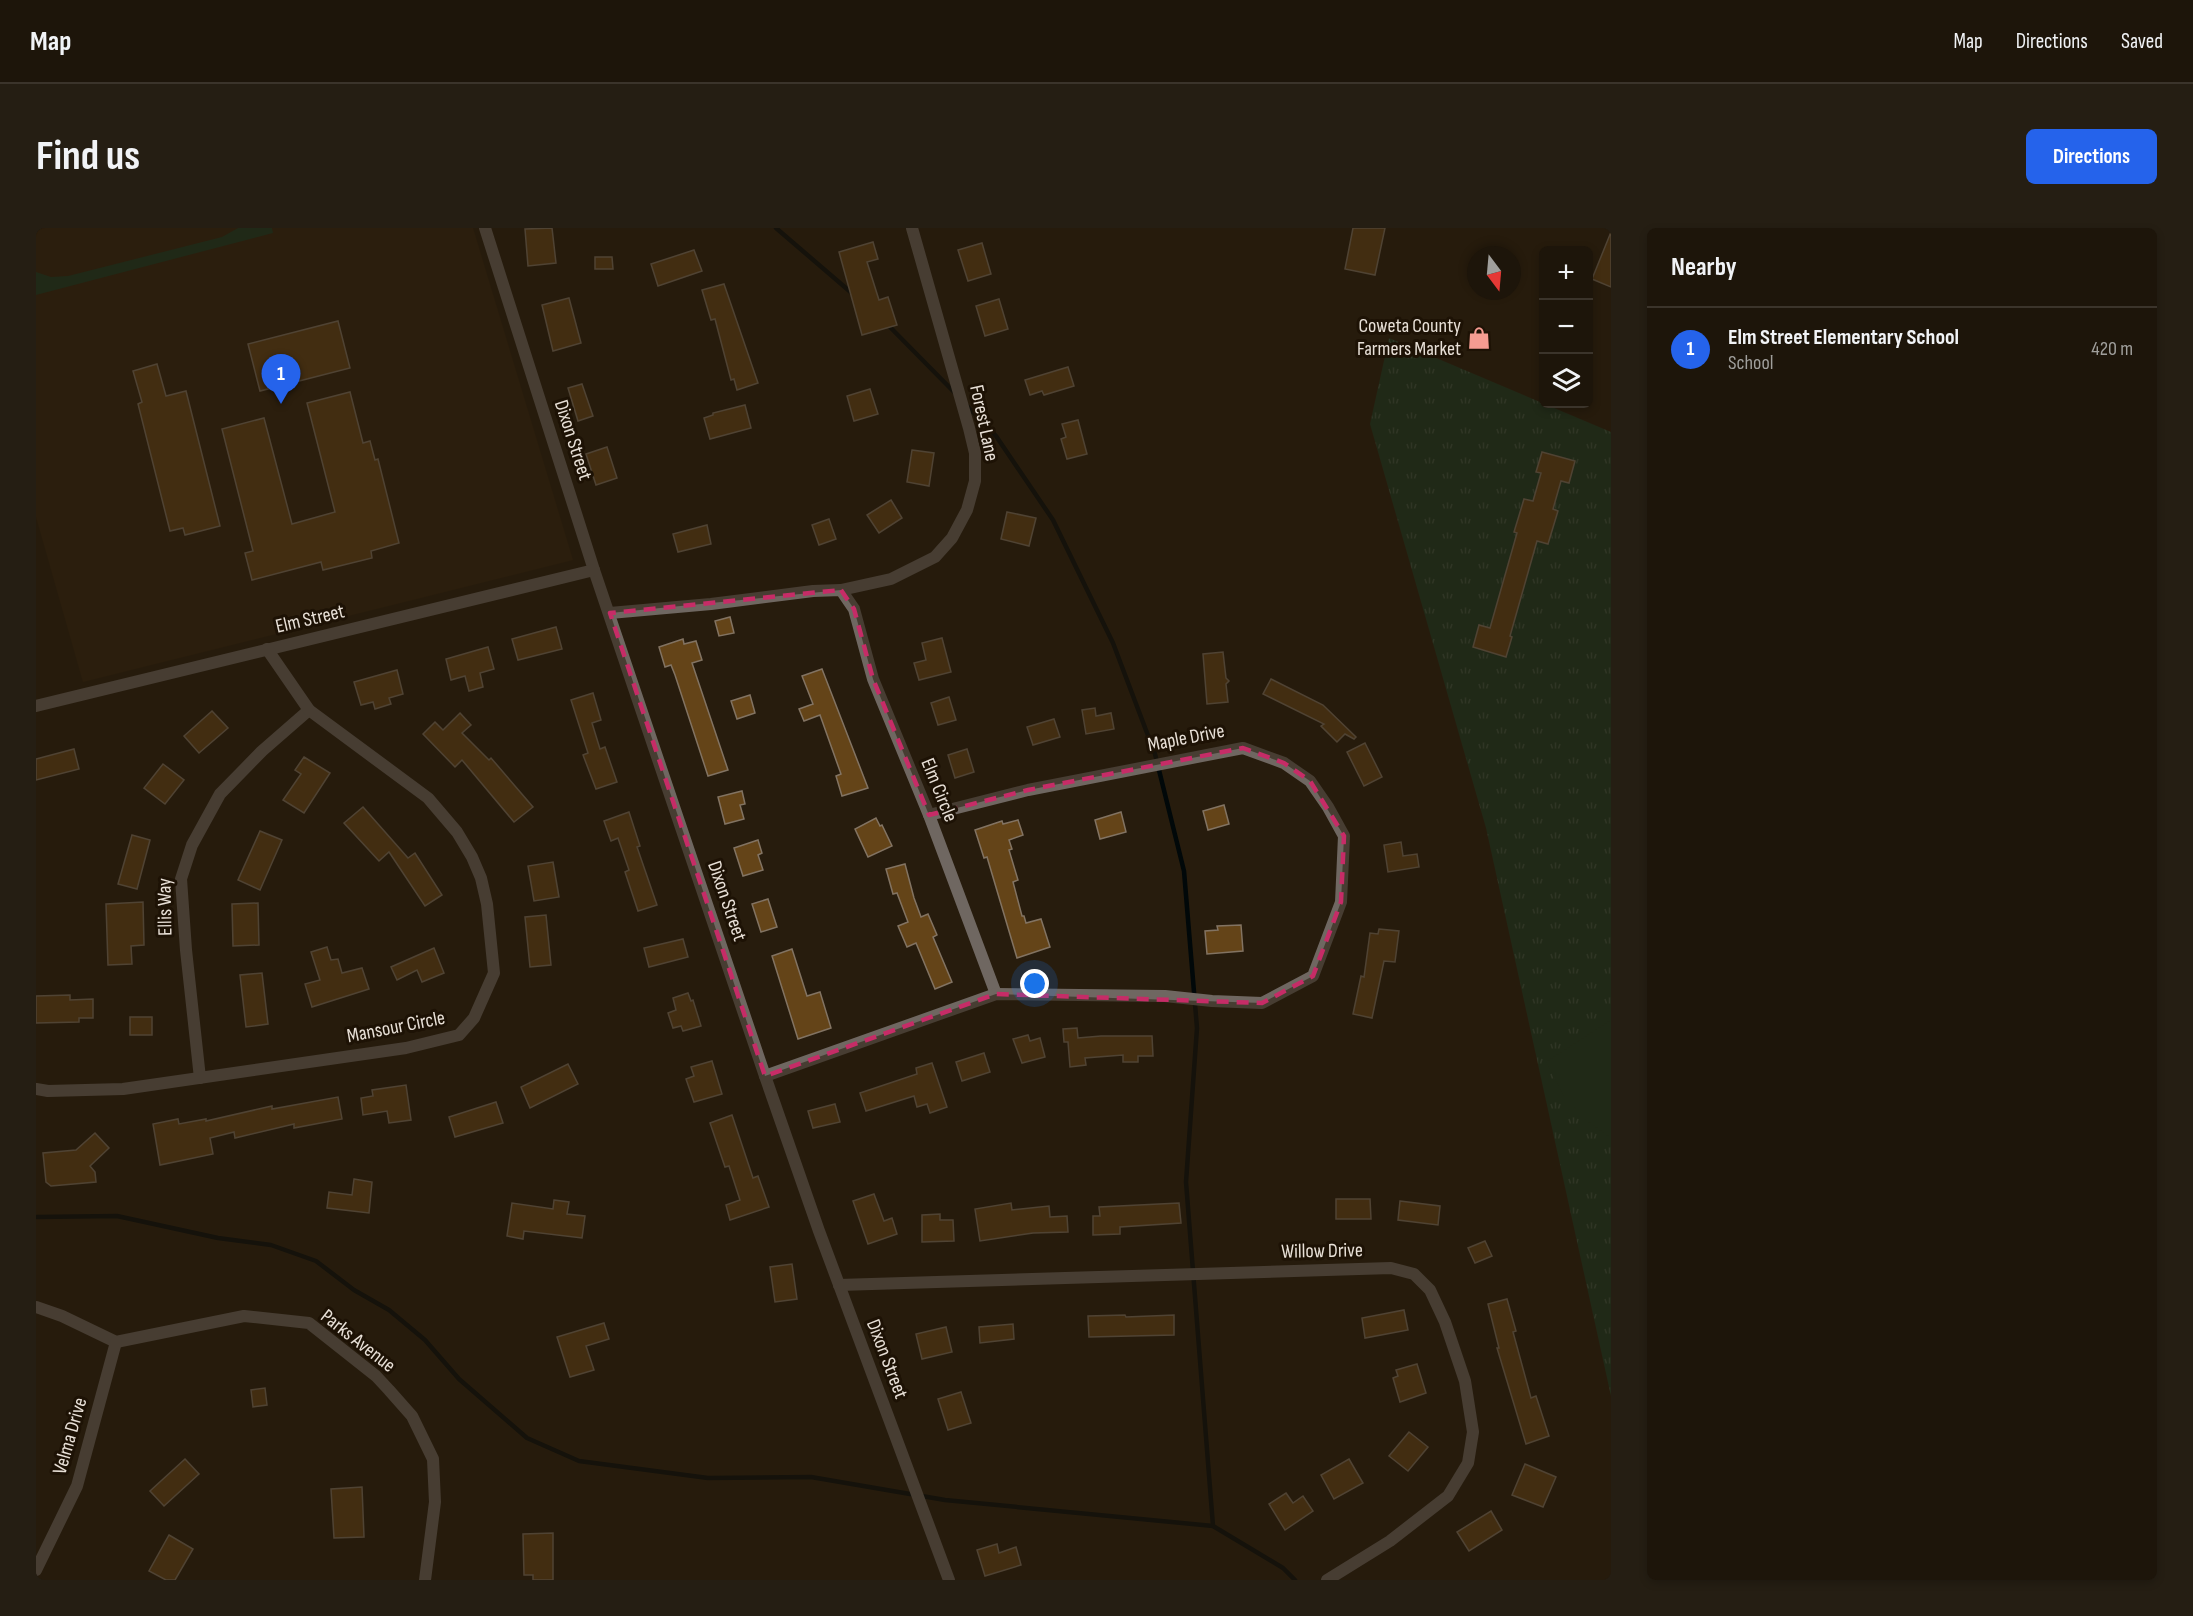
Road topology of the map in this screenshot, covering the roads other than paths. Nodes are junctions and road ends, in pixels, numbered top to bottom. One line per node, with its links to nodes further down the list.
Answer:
1 (485, 228): 3 (street, Dixon Street)
2 (912, 228): 4 (street, Forest Lane)
3 (594, 570): 5 (street, Dixon Street); 6 (street, Elm Street)
4 (841, 590): 5 (street); 9 (street, Elm Circle)
5 (610, 613): 11 (street, Dixon Street)
6 (267, 649): 7 (street, Elm Street); 8 (street, Mansour Circle)
7 (36, 706)
8 (309, 710): 12 (street, Ellis Way); 12 (street, Mansour Circle)
9 (929, 815): 10 (street, Elm Circle); 10 (street, Maple Drive)
10 (996, 994): 11 (street)
11 (765, 1076): 14 (street, Dixon Street)
12 (200, 1078): 13 (street, Mansour Circle)
13 (36, 1089)
14 (839, 1285): 19 (street, Dixon Street); 20 (street, Willow Drive)
15 (36, 1307): 16 (street)
16 (116, 1342): 17 (street, Velma Drive); 18 (street, Parks Avenue)
17 (36, 1570)
18 (425, 1580)
19 (949, 1580)
20 (1327, 1580)

